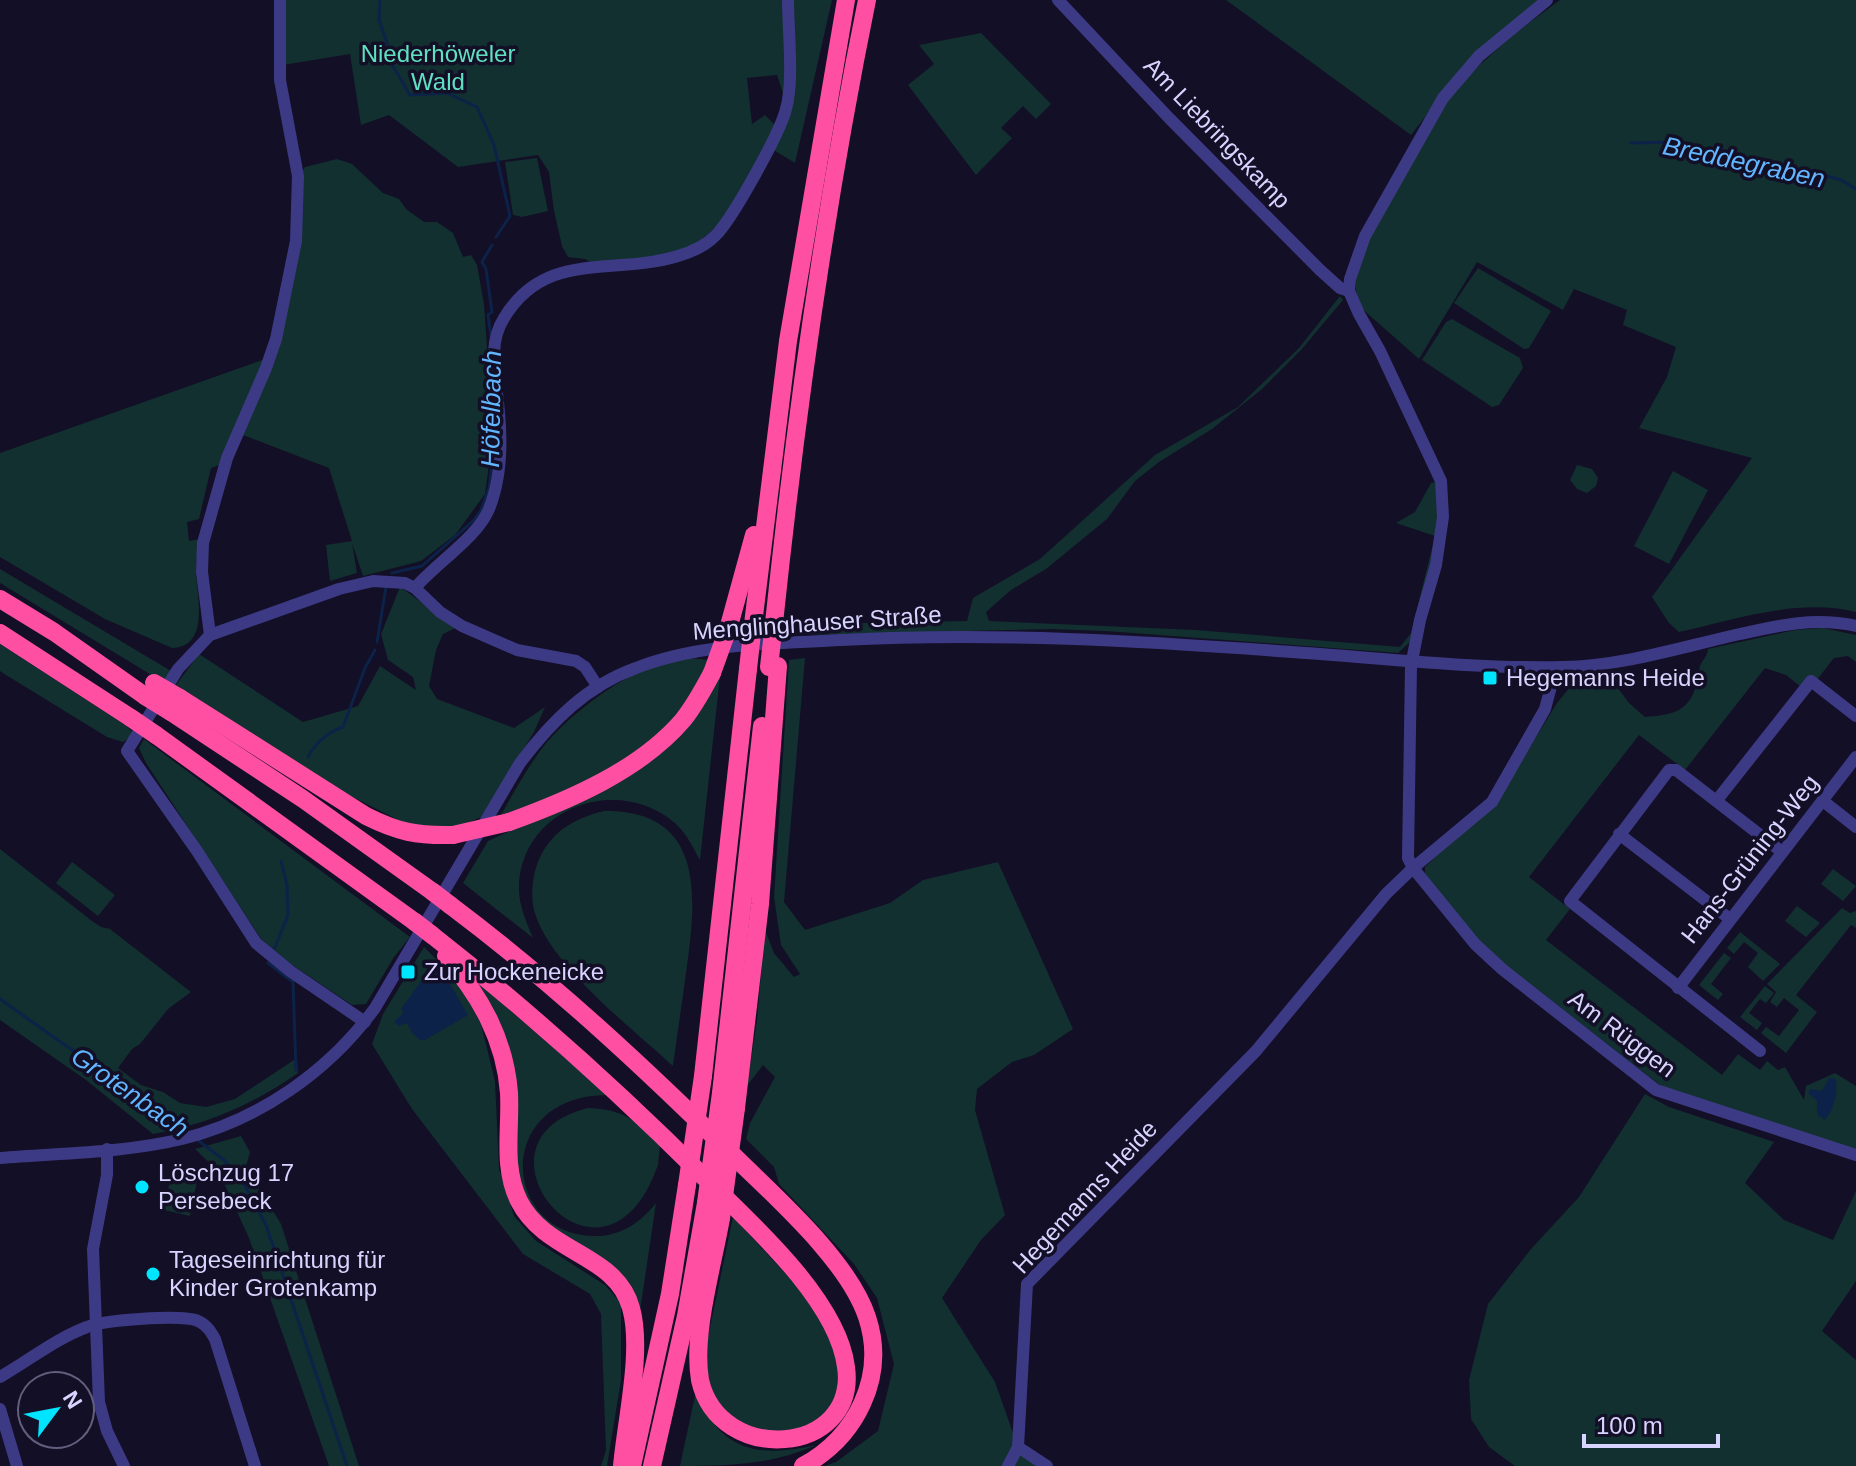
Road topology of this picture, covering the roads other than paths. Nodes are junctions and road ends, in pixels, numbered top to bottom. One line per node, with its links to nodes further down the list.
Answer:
1 (280, 0): 13 (street)
2 (788, 0): 9 (street)
3 (846, 0): 8 (highway)
4 (867, 0): 15 (highway, bridge)
5 (1058, 0): 7 (street, Am Liebringskamp)
6 (1547, 0): 7 (street)
7 (1349, 291): 14 (street)
8 (774, 447): 18 (highway, bridge); 43 (highway, bridge)
9 (415, 588): 13 (street); 17 (street)
10 (0, 599): 18 (highway, bridge)
11 (1856, 626): 16 (street, Menglinghauser Straße)
12 (0, 633): 28 (highway, bridge)
13 (210, 635): 30 (street)
14 (1412, 661): 16 (street, Menglinghauser Straße); 17 (street, Menglinghauser Straße); 26 (street)
15 (773, 666): 28 (highway, bridge); 44 (highway, bridge)
16 (1556, 668): 26 (street, Hegemanns Heide)
17 (598, 687): 30 (street, Menglinghauser Straße)
18 (175, 705): 45 (highway, bridge)
19 (1856, 716): 21 (street)
20 (1856, 757): 22 (street, Hans-Grüning-Weg)
21 (1717, 800): 24 (street); 25 (street)
22 (1823, 801): 23 (street); 25 (street, Hans-Grüning-Weg)
23 (1856, 827)
24 (1619, 834): 27 (street); 29 (street)
25 (1782, 852): 27 (street, Hans-Grüning-Weg)
26 (1413, 868): 33 (street, Am Rüggen); 38 (street, Hegemanns Heide)
27 (1730, 919): 29 (street, Hans-Grüning-Weg)
28 (430, 937): 42 (highway)
29 (1678, 988): 31 (street)
30 (365, 1022): 32 (street, Menglinghauser Straße)
31 (1760, 1051)
32 (107, 1149): 34 (street, Menglinghauser Straße); 35 (street)
33 (1856, 1155)
34 (0, 1158)
35 (96, 1324): 36 (street); 40 (street); 41 (street)
36 (0, 1377)
37 (0, 1409): 39 (street)
38 (1018, 1447): 46 (street, Hegemanns Heide); 47 (street)
39 (17, 1466)
40 (124, 1466)
41 (255, 1466)
42 (622, 1466)
43 (632, 1466)
44 (652, 1466)
45 (803, 1466)
46 (1008, 1466)
47 (1047, 1466)

